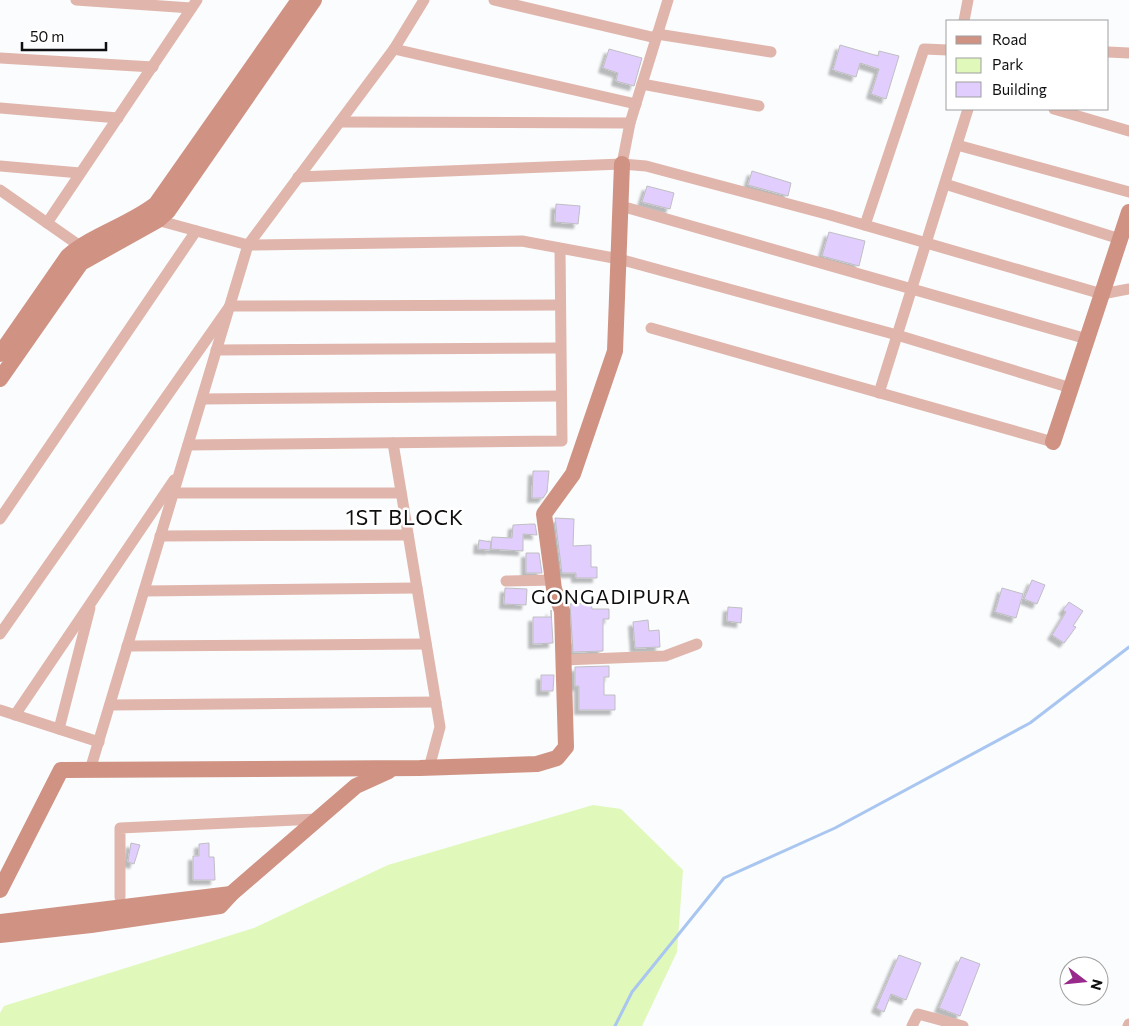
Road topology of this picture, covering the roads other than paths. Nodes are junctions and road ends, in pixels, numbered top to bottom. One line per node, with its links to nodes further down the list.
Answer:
1 (76, 0): 8 (street)
2 (299, 0): 38 (street)
3 (314, 0): 39 (street)
4 (424, 0): 11 (street)
5 (494, 0): 10 (street)
6 (668, 0): 10 (street)
7 (968, 0): 9 (street)
8 (194, 4): 17 (street)
9 (964, 20)
10 (657, 36): 13 (street); 18 (street)
11 (394, 49): 19 (street); 25 (street)
12 (946, 50): 41 (street)
13 (771, 52)
14 (1109, 52): 15 (street)
15 (1129, 53)
16 (0, 58): 17 (street)
17 (153, 67): 24 (street)
18 (642, 84): 19 (street); 20 (street)
19 (636, 104): 26 (street)
20 (759, 106)
21 (0, 108): 24 (street)
22 (968, 110): 28 (street)
23 (1058, 110): 27 (street)
24 (118, 118): 31 (street)
25 (340, 122): 26 (street); 32 (street)
26 (630, 123): 29 (street)
27 (1129, 130)
28 (957, 145): 33 (street); 35 (street)
29 (622, 164): 32 (street); 36 (street); 41 (street)
30 (0, 166): 31 (street)
31 (80, 172): 40 (street)
32 (298, 177): 45 (street)
33 (945, 184): 43 (street); 44 (street)
34 (0, 190): 40 (street)
35 (1129, 192)
36 (621, 206): 48 (street); 49 (street)
37 (1129, 212): 43 (street)
38 (142, 215): 39 (street); 46 (street)
39 (158, 220): 42 (street); 60 (street)
40 (47, 223): 46 (street)
41 (865, 225): 44 (street)
42 (196, 230): 45 (street); 71 (street)
43 (1120, 239): 51 (street)
44 (926, 242): 49 (street); 51 (street)
45 (248, 245): 47 (street); 53 (street)
46 (80, 246): 59 (street)
47 (560, 249): 48 (street); 52 (street)
48 (618, 259): 55 (street); 74 (street)
49 (912, 289): 55 (street); 56 (street)
50 (1129, 289): 51 (street)
51 (1102, 294): 56 (street)
52 (560, 305): 53 (street); 57 (street)
53 (230, 306): 58 (street); 79 (street)
54 (651, 328): 62 (street)
55 (897, 335): 61 (street); 62 (street)
56 (1087, 338): 61 (street)
57 (560, 348): 58 (street); 63 (street)
58 (216, 350): 64 (street)
59 (0, 354)
60 (0, 378)
61 (1071, 388): 66 (street)
62 (879, 393): 66 (street)
63 (560, 396): 64 (street); 65 (street)
64 (202, 399): 67 (street)
65 (393, 442): 67 (street); 70 (street)
66 (1053, 442)
67 (188, 445): 68 (street)
68 (180, 472): 69 (street); 78 (street)
69 (174, 492): 70 (street); 73 (street)
70 (401, 493): 72 (street)
71 (0, 519)
72 (408, 535): 73 (street); 76 (street)
73 (160, 536): 77 (street)
74 (553, 580): 75 (street); 83 (street)
75 (506, 581)
76 (417, 588): 77 (street); 80 (street)
77 (144, 591): 82 (street)
78 (93, 599): 87 (street); 88 (street)
79 (0, 634)
80 (426, 644): 82 (street); 84 (street)
81 (697, 644): 83 (street)
82 (127, 646): 85 (street)
83 (562, 660): 91 (street)
84 (436, 702): 85 (street); 91 (street)
85 (110, 706): 89 (street)
86 (0, 710): 87 (street)
87 (15, 715): 88 (street)
88 (59, 729): 89 (street)
89 (99, 742): 92 (street)
90 (395, 768): 91 (street); 92 (street); 93 (street)
91 (429, 768)
92 (90, 770): 94 (street)
93 (317, 819): 95 (street); 96 (street)
94 (0, 890)
95 (231, 894): 97 (street); 98 (street)
96 (120, 897)
97 (0, 922)
98 (0, 935)
99 (945, 1023): 100 (street); 101 (street)
100 (912, 1026)
101 (963, 1026)

